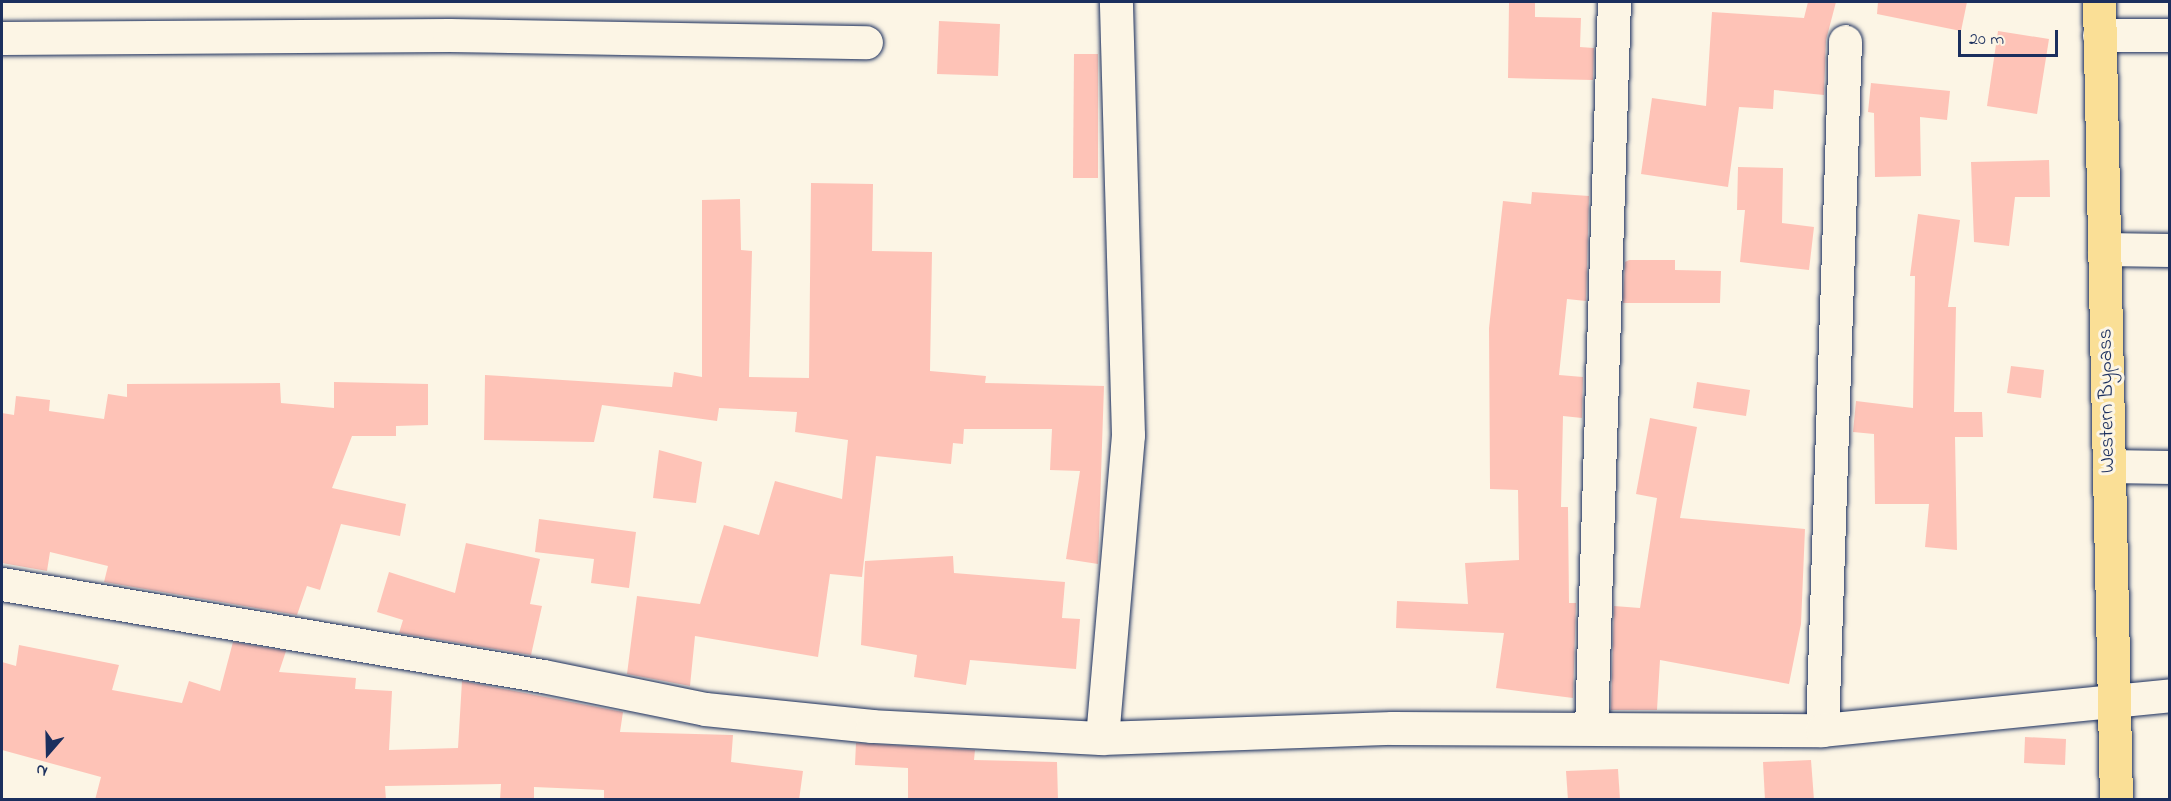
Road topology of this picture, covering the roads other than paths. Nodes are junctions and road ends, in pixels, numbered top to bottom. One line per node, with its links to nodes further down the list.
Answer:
1 (1116, 2): 18 (street)
2 (1614, 2): 16 (street)
3 (2099, 2): 4 (main road, Western Bypass)
4 (2099, 35): 5 (street); 9 (main road, Western Bypass)
5 (2169, 35)
6 (2, 38): 8 (street)
7 (1845, 41): 17 (street)
8 (866, 42)
9 (2104, 249): 10 (street); 11 (main road, Western Bypass)
10 (2169, 250)
11 (2109, 466): 12 (street); 15 (main road, Western Bypass)
12 (2169, 467)
13 (2, 585): 18 (street)
14 (2169, 695): 15 (street)
15 (2114, 697): 17 (street); 19 (main road, Western Bypass)
16 (1592, 728): 17 (street); 18 (street)
17 (1822, 730)
18 (1102, 738)
19 (2116, 800)

